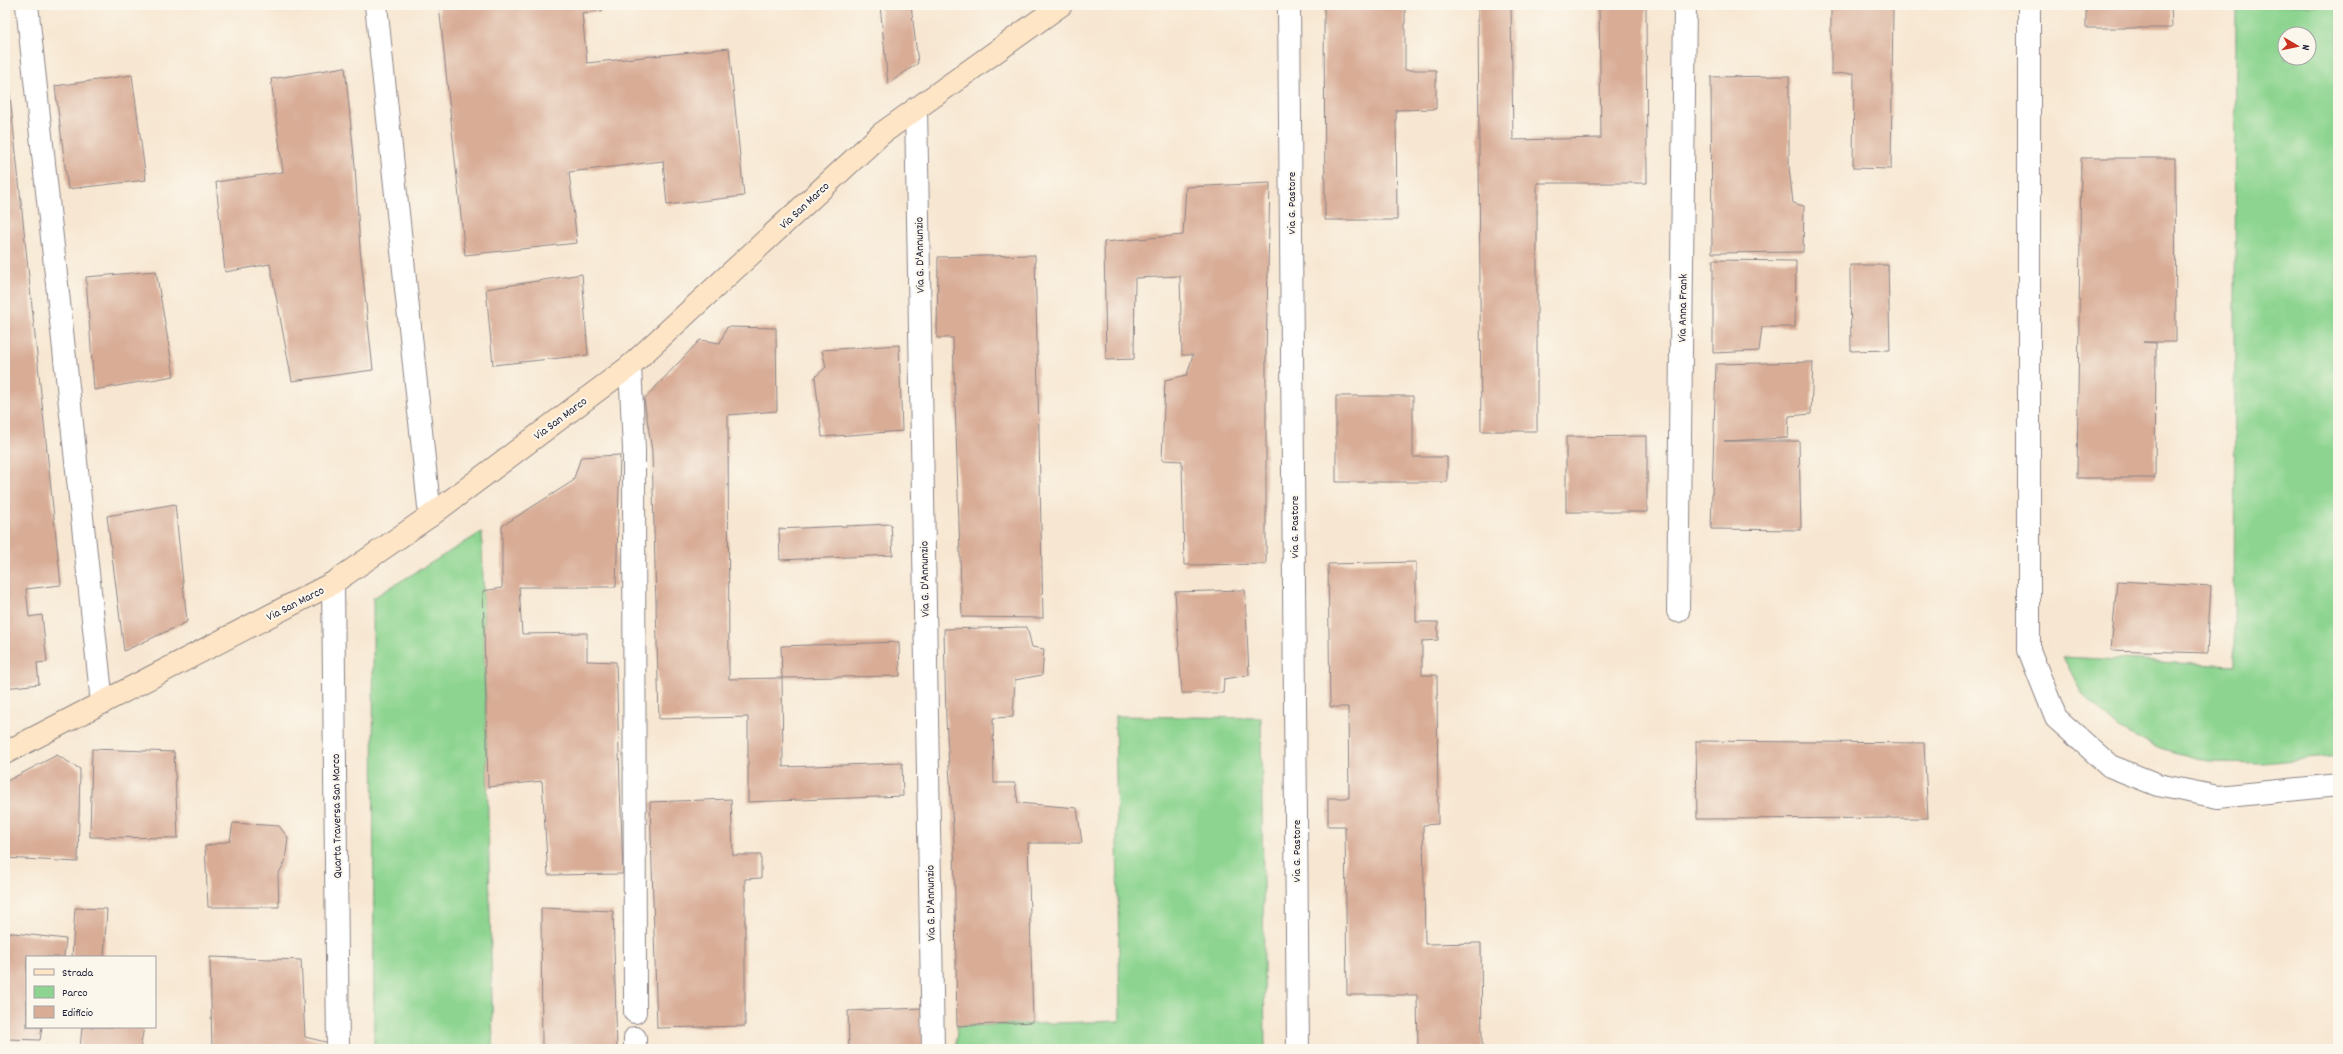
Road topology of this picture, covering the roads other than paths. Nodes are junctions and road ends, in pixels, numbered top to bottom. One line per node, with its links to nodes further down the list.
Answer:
1 (27, 5): 12 (street)
2 (376, 5): 9 (street)
3 (1061, 5): 7 (main road, Via San Marco)
4 (1289, 5): 18 (street, Via G. Pastore)
5 (1685, 5): 11 (street, Via Anna Frank)
6 (2029, 5): 14 (street)
7 (916, 108): 8 (main road, Via San Marco); 17 (street, Via G. D'Annunzio)
8 (630, 366): 9 (main road, Via San Marco); 15 (street)
9 (430, 516): 10 (main road, Via San Marco)
10 (333, 583): 12 (main road, Via San Marco); 16 (street, Quarta Traversa San Marco)
11 (1678, 611)
12 (102, 703): 13 (main road, Via San Marco)
13 (5, 753)
14 (2338, 785)
15 (635, 1012)
16 (338, 1049)
17 (933, 1049)
18 (1298, 1049)

